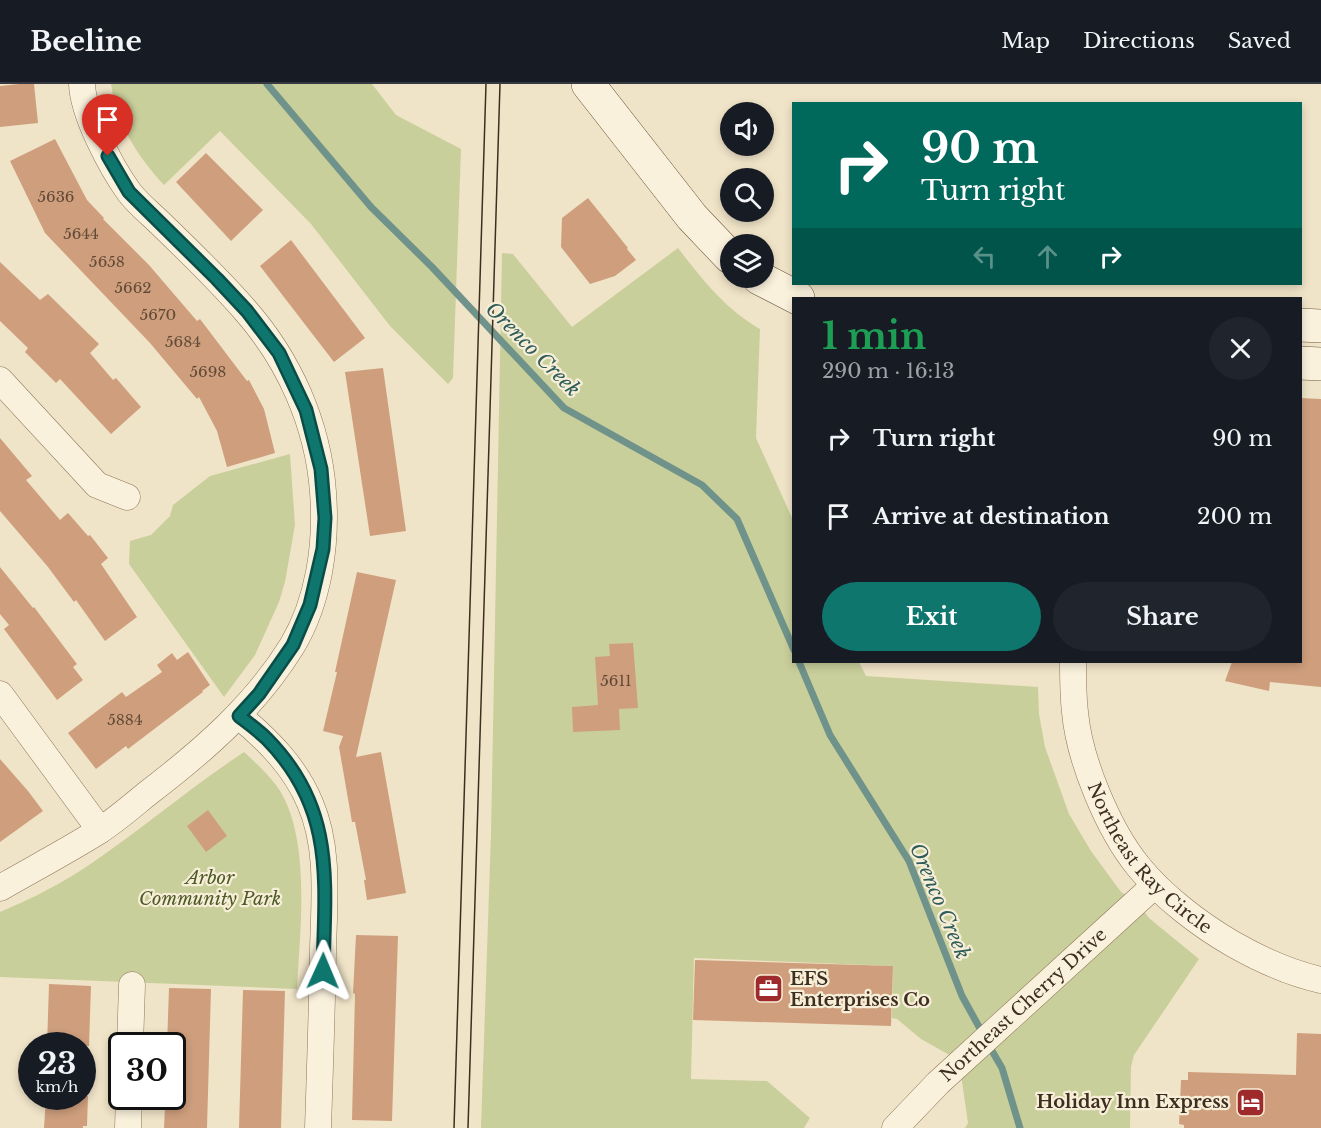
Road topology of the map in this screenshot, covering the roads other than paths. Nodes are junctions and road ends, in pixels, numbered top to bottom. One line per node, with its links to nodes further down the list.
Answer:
1 (82, 84): 14 (street)
2 (588, 84): 3 (street)
3 (720, 246)
4 (774, 286): 5 (street)
5 (796, 297)
6 (1302, 325): 7 (street)
7 (1321, 326)
8 (1302, 363): 9 (street)
9 (1321, 364)
10 (0, 380): 11 (street)
11 (127, 497)
12 (1073, 663): 16 (street, Northeast Ray Circle)
13 (0, 694): 15 (street)
14 (239, 716): 15 (street); 23 (street)
15 (100, 830): 17 (street)
16 (1155, 885): 18 (street, Northeast Ray Circle); 24 (street, Northeast Cherry Drive)
17 (0, 888)
18 (1321, 980)
19 (132, 985): 20 (street)
20 (130, 1032)
21 (129, 1110): 22 (street)
22 (128, 1128)
23 (318, 1128)
24 (895, 1128)

